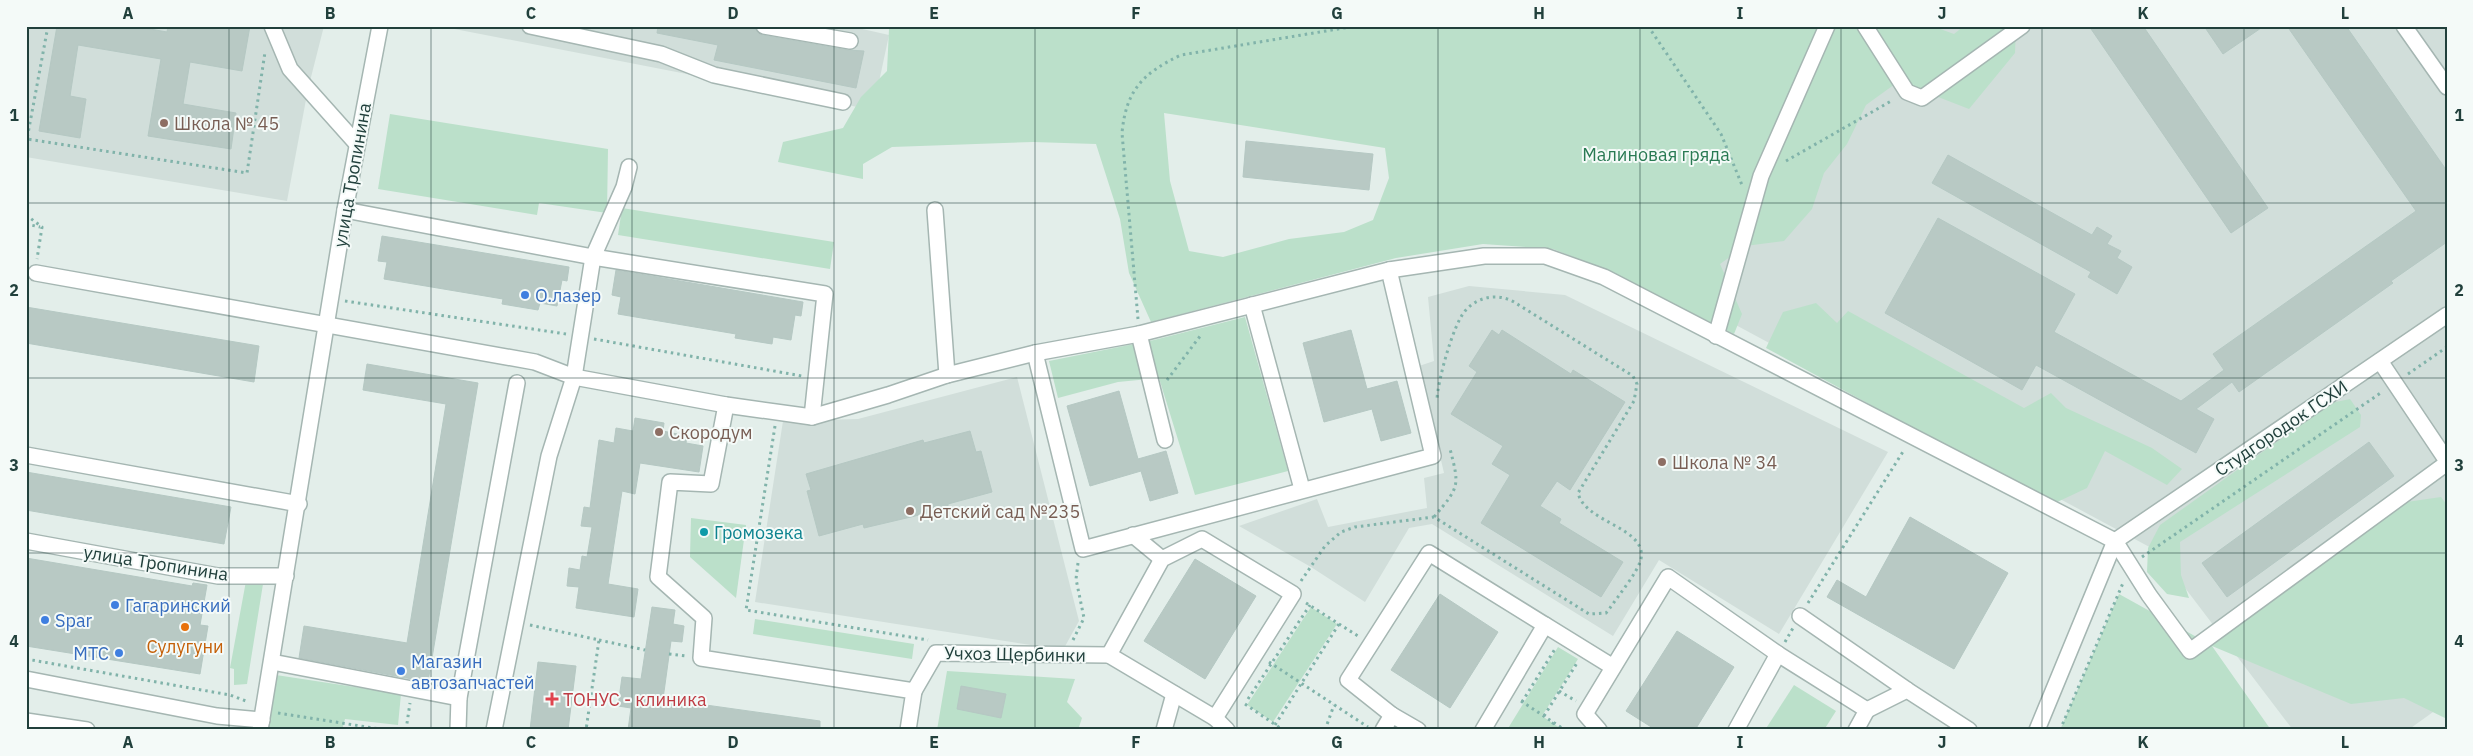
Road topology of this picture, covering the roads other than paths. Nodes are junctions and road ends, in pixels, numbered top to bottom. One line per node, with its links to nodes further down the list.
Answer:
1 (272, 26): 12 (street)
2 (380, 26): 12 (street, улица Тропинина)
3 (530, 26): 11 (street)
4 (764, 26): 9 (street)
5 (1828, 26): 23 (street)
6 (1864, 26): 7 (street)
7 (2022, 26)
8 (2404, 26): 10 (street)
9 (850, 42)
10 (2447, 86)
11 (843, 102)
12 (357, 144): 14 (street, улица Тропинина)
13 (629, 167): 16 (street)
14 (345, 210): 16 (street); 21 (street, улица Тропинина)
15 (935, 210): 26 (street)
16 (593, 257): 27 (street); 30 (street)
17 (1389, 270): 19 (street); 23 (street); 34 (street)
18 (36, 273): 21 (street)
19 (1252, 305): 22 (street); 34 (street)
20 (2447, 315): 25 (street, Студгородок ГСХИ)
21 (328, 323): 27 (street); 35 (street, улица Тропинина)
22 (1140, 334): 24 (street); 31 (street)
23 (1716, 336): 38 (street)
24 (1036, 353): 26 (street); 36 (street)
25 (2380, 361): 33 (street); 38 (street, Студгородок ГСХИ)
26 (947, 375): 30 (street)
27 (574, 377): 29 (street); 60 (street)
28 (517, 382): 51 (street)
29 (726, 405): 30 (street); 49 (street)
30 (812, 416)
31 (1165, 440)
32 (26, 455): 35 (street)
33 (2447, 462): 38 (street)
34 (1302, 489): 36 (street)
35 (299, 504): 40 (street, улица Тропинина)
36 (1133, 535): 39 (street)
37 (26, 541): 40 (street, улица Тропинина)
38 (2116, 542): 71 (street)
39 (1162, 559): 44 (street); 54 (street)
40 (286, 576): 45 (street, улица Тропинина)
41 (1800, 616): 48 (street)
42 (1545, 625): 46 (street); 53 (street); 66 (street)
43 (1778, 654): 46 (street); 52 (street); 68 (street)
44 (1109, 655): 49 (street, Учхоз Щербинки); 50 (street)
45 (272, 662): 51 (street); 55 (street, улица Тропинина)
46 (1613, 668): 67 (street)
47 (26, 679): 57 (street)
48 (1907, 690): 52 (street); 70 (street)
49 (914, 691): 61 (street)
50 (1174, 694): 54 (street); 62 (street)
51 (459, 698): 59 (street)
52 (1867, 710): 69 (street)
53 (1392, 715): 64 (street); 65 (street)
54 (1215, 718): 63 (street)
55 (262, 720): 57 (street)
56 (26, 721): 58 (street)
57 (216, 723)
58 (87, 730)
59 (458, 730)
60 (494, 730)
61 (908, 730)
62 (1164, 730)
63 (1226, 730)
64 (1383, 730)
65 (1418, 730)
66 (1483, 730)
67 (1599, 730)
68 (1736, 730)
69 (1856, 730)
70 (1969, 730)
71 (2037, 730)

